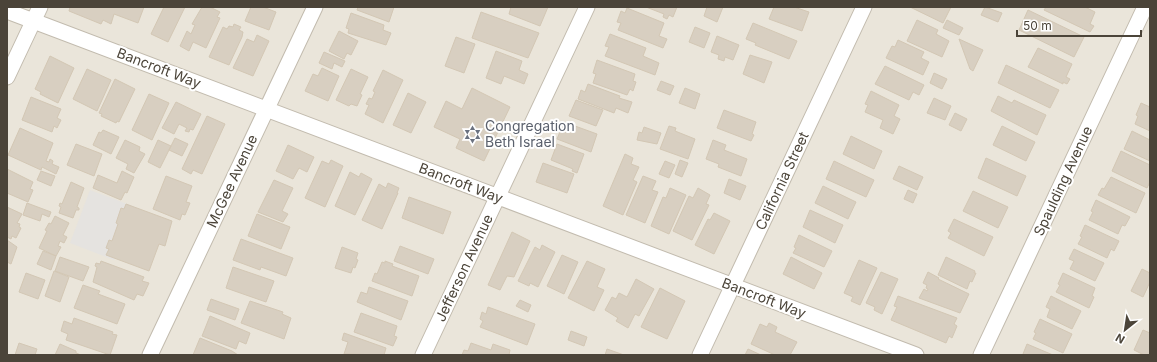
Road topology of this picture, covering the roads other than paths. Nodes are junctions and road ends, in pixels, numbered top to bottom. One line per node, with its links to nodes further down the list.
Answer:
1 (40, 7): 7 (street)
2 (315, 7): 9 (street, McGee Avenue)
3 (587, 7): 10 (street, Jefferson Avenue)
4 (864, 7): 11 (street, California Street)
5 (1145, 7): 16 (street, Spaulding Avenue)
6 (7, 11): 7 (street, Bancroft Way)
7 (33, 21): 8 (street); 9 (street, Bancroft Way)
8 (7, 77)
9 (267, 109): 10 (street, Bancroft Way); 12 (street, McGee Avenue)
10 (497, 197): 11 (street, Bancroft Way); 13 (street, Jefferson Avenue)
11 (732, 286): 14 (street, California Street); 15 (street, Bancroft Way)
12 (150, 355)
13 (423, 355)
14 (700, 355)
15 (916, 355)
16 (981, 355)

